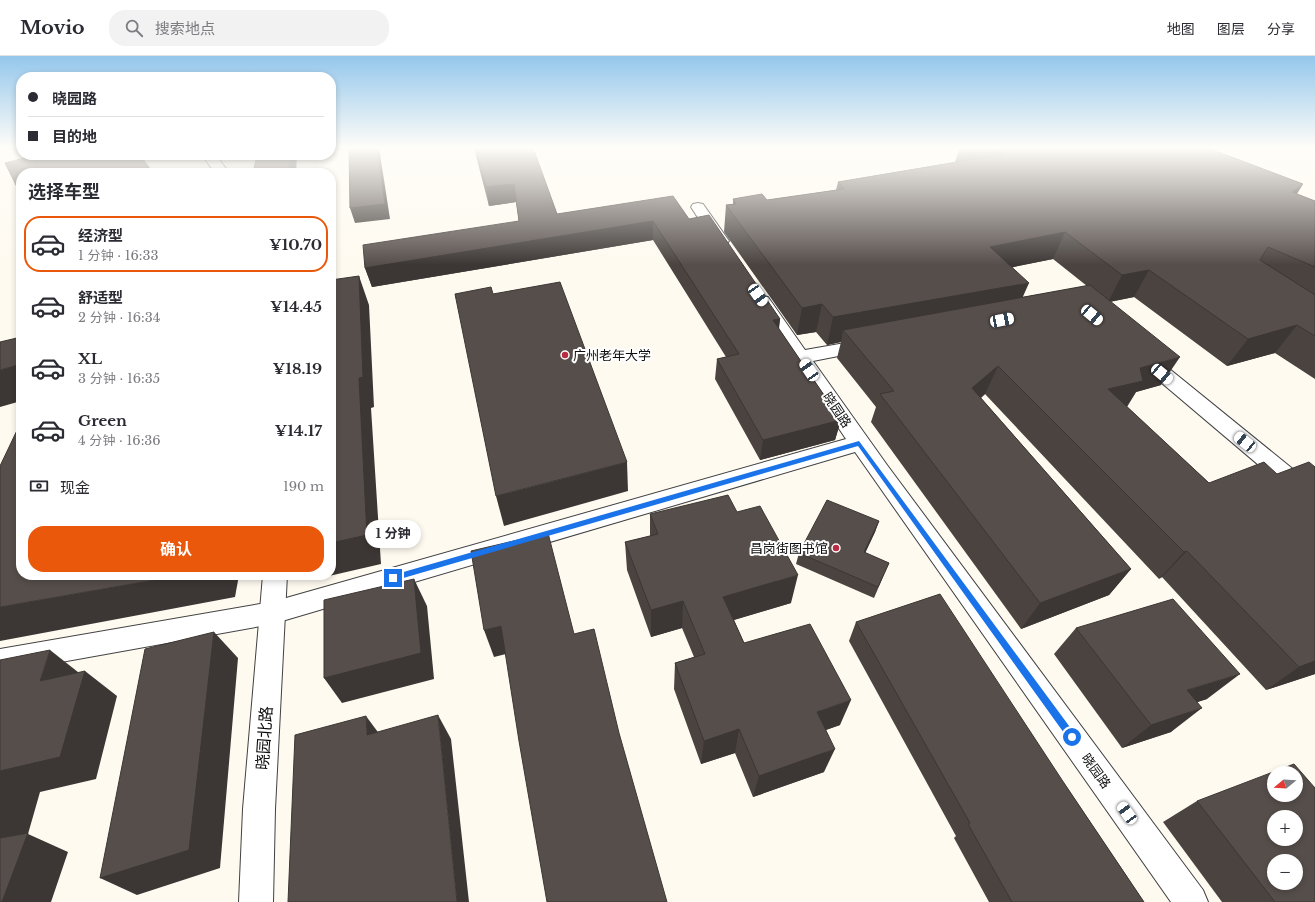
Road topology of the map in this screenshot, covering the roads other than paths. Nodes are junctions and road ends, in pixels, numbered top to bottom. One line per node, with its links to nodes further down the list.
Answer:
1 (698, 207): 2 (street)
2 (733, 259)
3 (751, 285): 6 (street, 晓园路)
4 (886, 341): 6 (street)
5 (1128, 345): 8 (street)
6 (800, 357): 7 (street, 晓园路)
7 (859, 443): 10 (street); 13 (street, 晓园路)
8 (1315, 500)
9 (275, 580): 10 (street, 晓园北路)
10 (272, 613): 11 (street); 12 (street, 晓园北路)
11 (0, 661)
12 (256, 902)
13 (1191, 902)

